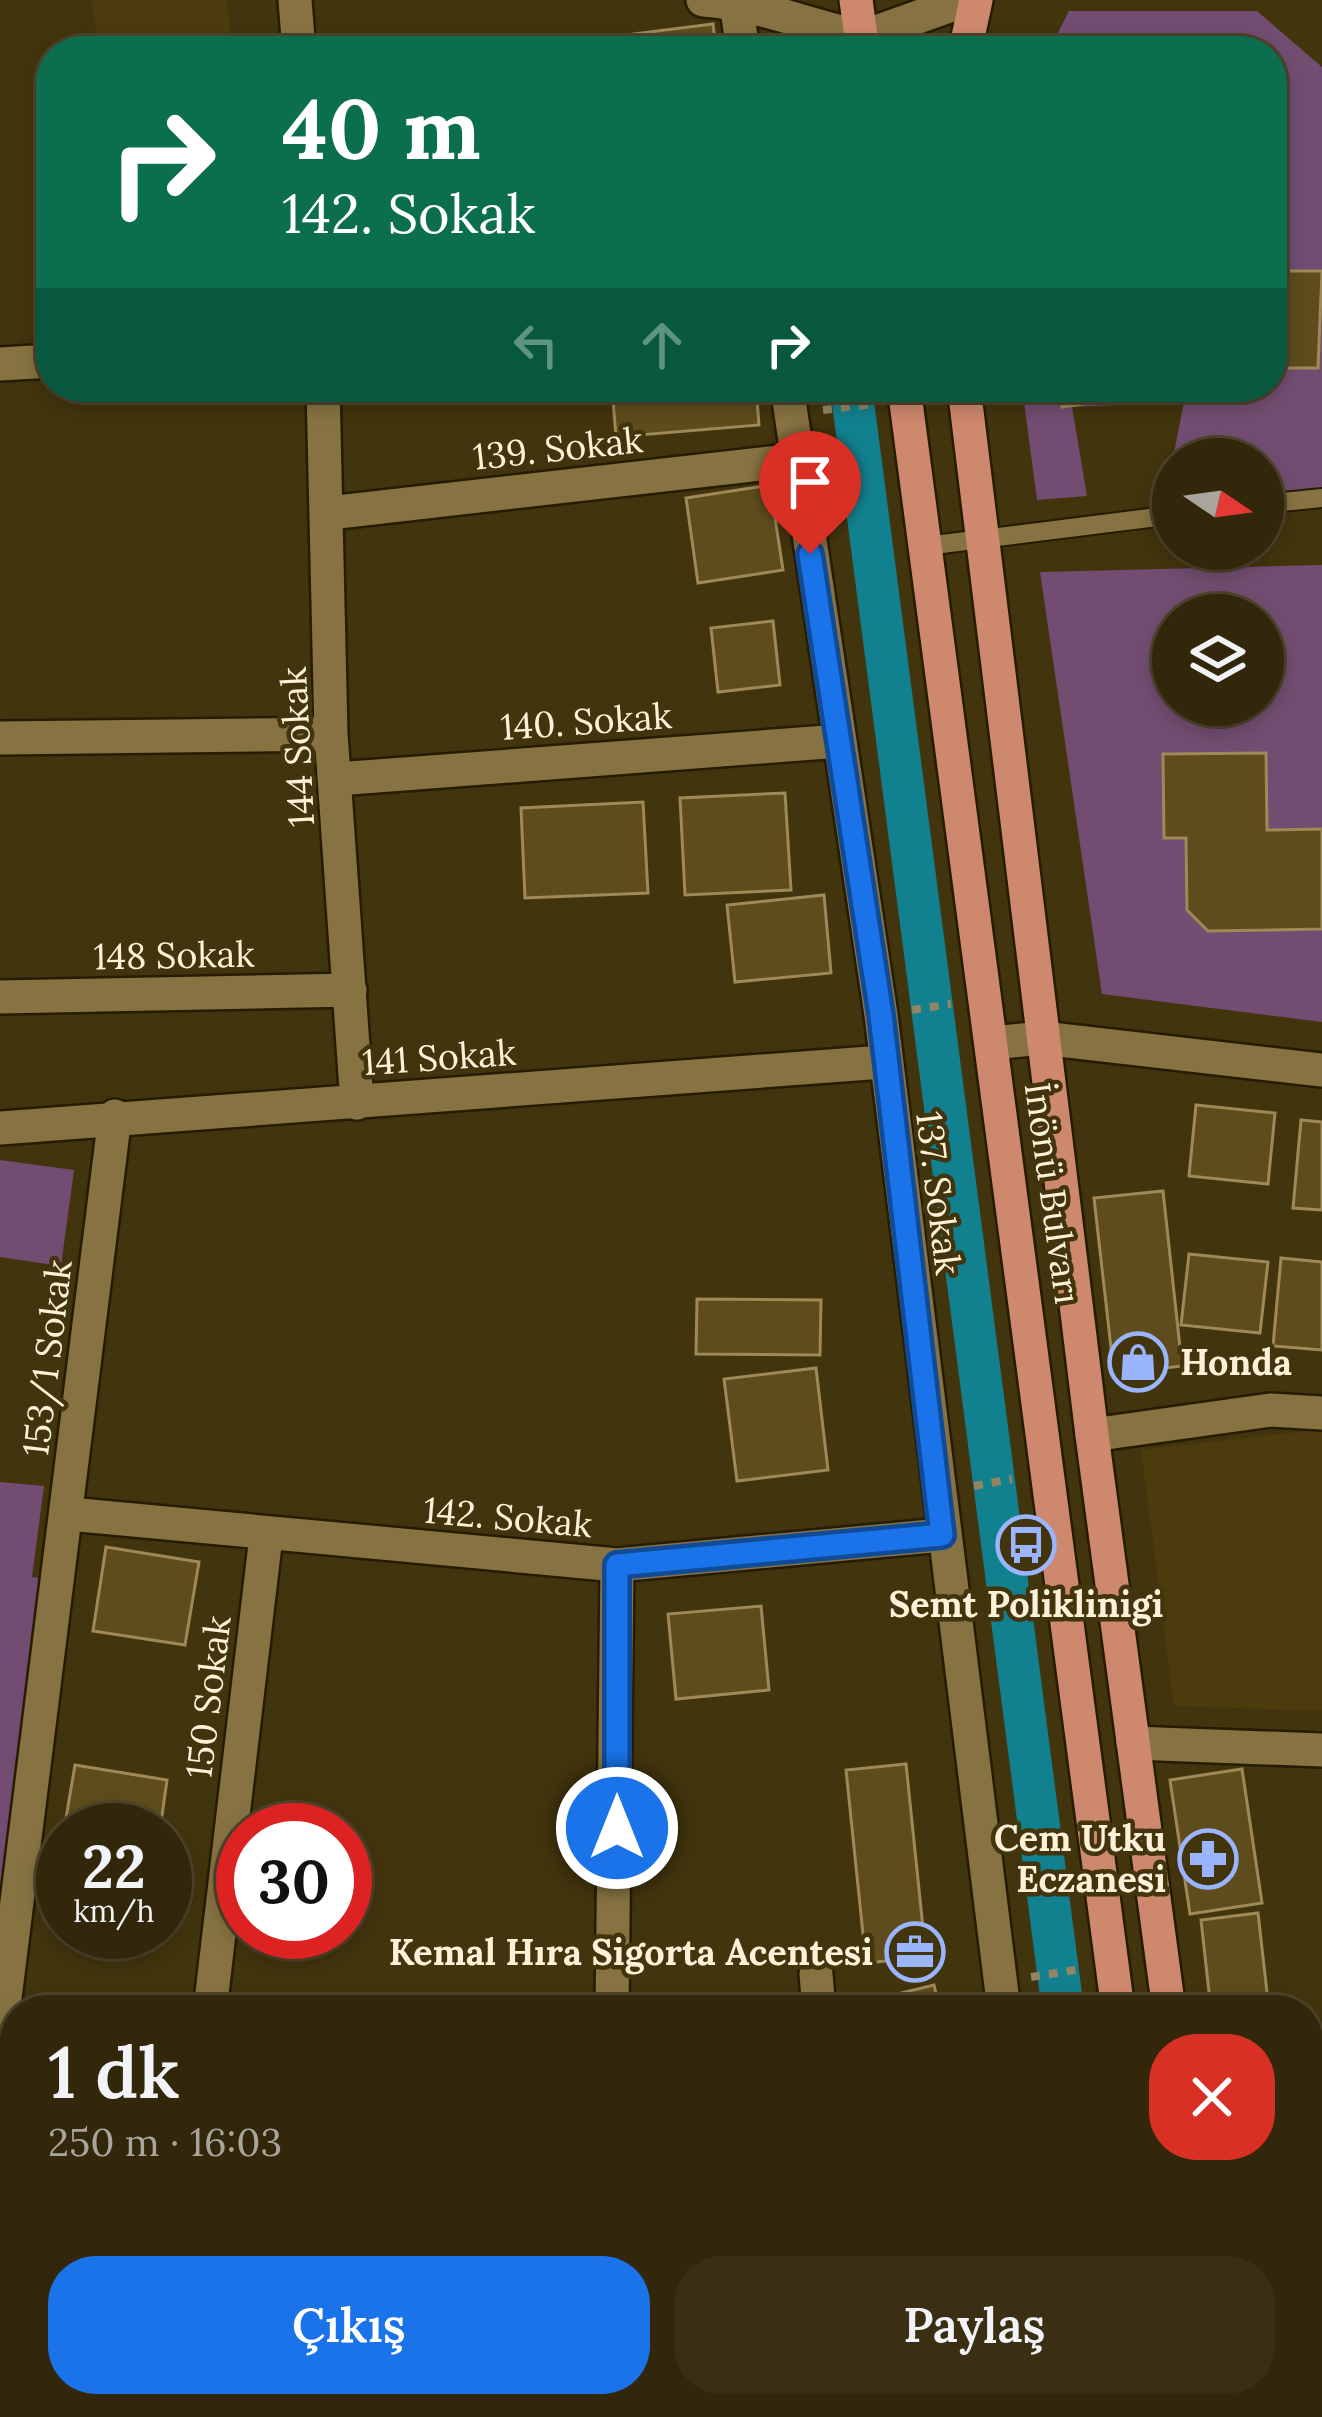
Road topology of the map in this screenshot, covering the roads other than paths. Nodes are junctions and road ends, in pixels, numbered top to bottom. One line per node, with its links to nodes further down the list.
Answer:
1 (295, 0): 6 (street)
2 (856, 0): 9 (main road)
3 (966, 0): 10 (street)
4 (976, 0): 11 (main road)
5 (720, 1): 7 (street); 8 (street)
6 (298, 36)
7 (736, 36)
8 (836, 36)
9 (861, 36)
10 (881, 36)
11 (968, 36)
12 (36, 362): 13 (street)
13 (0, 364)
14 (324, 402): 21 (street, 144 Sokak)
15 (789, 402): 18 (street, 137. Sokak)
16 (892, 402): 24 (main road, İnönü Bulvarı)
17 (966, 402): 23 (main road, İnönü Bulvarı)
18 (796, 460): 21 (street, 139. Sokak); 27 (street, 137. Sokak)
19 (1322, 497): 20 (lane)
20 (1284, 502)
21 (329, 513): 25 (street, 144 Sokak)
22 (1152, 518): 23 (lane)
23 (980, 538): 24 (lane); 31 (main road, İnönü Bulvarı)
24 (926, 546): 32 (main road, İnönü Bulvarı)
25 (331, 734): 26 (street); 28 (street, 144 Sokak)
26 (0, 738)
27 (840, 741): 28 (street, 140. Sokak); 33 (street, 137. Sokak)
28 (337, 779): 29 (street, 144 Sokak)
29 (350, 990): 30 (street, 148 Sokak); 35 (street, 144 Sokak)
30 (0, 998)
31 (1042, 1038): 32 (street); 34 (street); 39 (main road, İnönü Bulvarı)
32 (993, 1043): 52 (main road, İnönü Bulvarı)
33 (883, 1062): 35 (street, 141 Sokak); 41 (street, 137. Sokak)
34 (1322, 1070)
35 (357, 1102): 36 (street, 141 Sokak)
36 (115, 1116): 37 (street, 141 Sokak); 40 (street, 153/1 Sokak)
37 (0, 1128)
38 (1322, 1413): 39 (street)
39 (1092, 1435): 44 (main road, İnönü Bulvarı)
40 (69, 1514): 42 (street, 142. Sokak); 47 (street, 153/1 Sokak)
41 (942, 1535): 43 (street, 142. Sokak); 51 (street, 137. Sokak)
42 (266, 1536): 43 (street, 142. Sokak); 48 (street, 150 Sokak)
43 (617, 1565): 49 (street)
44 (1133, 1743): 45 (street); 53 (main road, İnönü Bulvarı)
45 (1322, 1750)
46 (816, 1974): 50 (street)
47 (6, 1995)
48 (212, 1995)
49 (612, 1995)
50 (818, 1995)
51 (1002, 1995)
52 (1116, 1995)
53 (1167, 1995)

